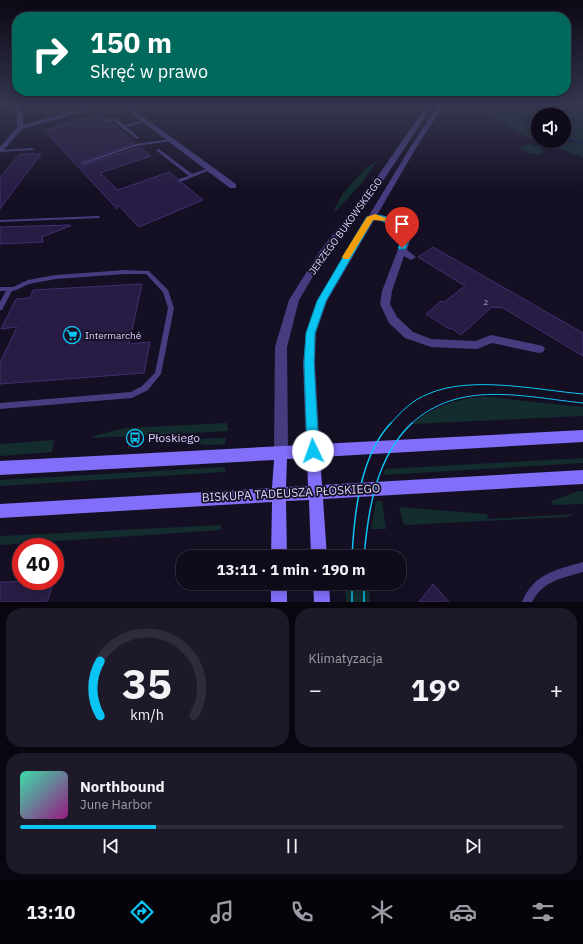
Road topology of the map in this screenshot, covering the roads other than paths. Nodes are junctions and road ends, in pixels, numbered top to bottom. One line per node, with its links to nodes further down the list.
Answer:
1 (16, 133): 10 (street)
2 (131, 133): 6 (lane)
3 (161, 133): 7 (street)
4 (411, 133): 28 (street, JERZEGO BUKOWSKIEGO)
5 (422, 133): 17 (street, JERZEGO BUKOWSKIEGO)
6 (137, 138)
7 (171, 140): 11 (lane); 12 (street)
8 (32, 149): 10 (lane)
9 (158, 150): 13 (lane)
10 (0, 151)
11 (83, 163)
12 (210, 169): 13 (lane); 15 (street)
13 (192, 176): 14 (lane)
14 (181, 180)
15 (233, 186)
16 (98, 217): 18 (lane)
17 (370, 218): 19 (street); 27 (street, JERZEGO BUKOWSKIEGO)
18 (0, 221)
19 (401, 250): 20 (street); 24 (street)
20 (411, 257)
21 (10, 289): 22 (lane); 23 (lane); 25 (lane)
22 (0, 290)
23 (0, 308)
24 (539, 349)
25 (0, 406)
26 (583, 436): 27 (main road)
27 (313, 451): 28 (main road); 31 (main road)
28 (281, 452): 29 (main road); 32 (main road)
29 (0, 468)
30 (583, 477): 31 (main road, BISKUPA TADEUSZA PŁOSKIEGO)
31 (316, 492): 32 (main road, BISKUPA TADEUSZA PŁOSKIEGO); 35 (main road)
32 (279, 494): 33 (main road, BISKUPA TADEUSZA PŁOSKIEGO); 34 (main road)
33 (0, 511)
34 (279, 550)
35 (320, 550)
36 (583, 567): 41 (lane)
37 (279, 590): 39 (main road)
38 (321, 590): 40 (main road)
39 (279, 602)
40 (322, 602)
41 (527, 602)

